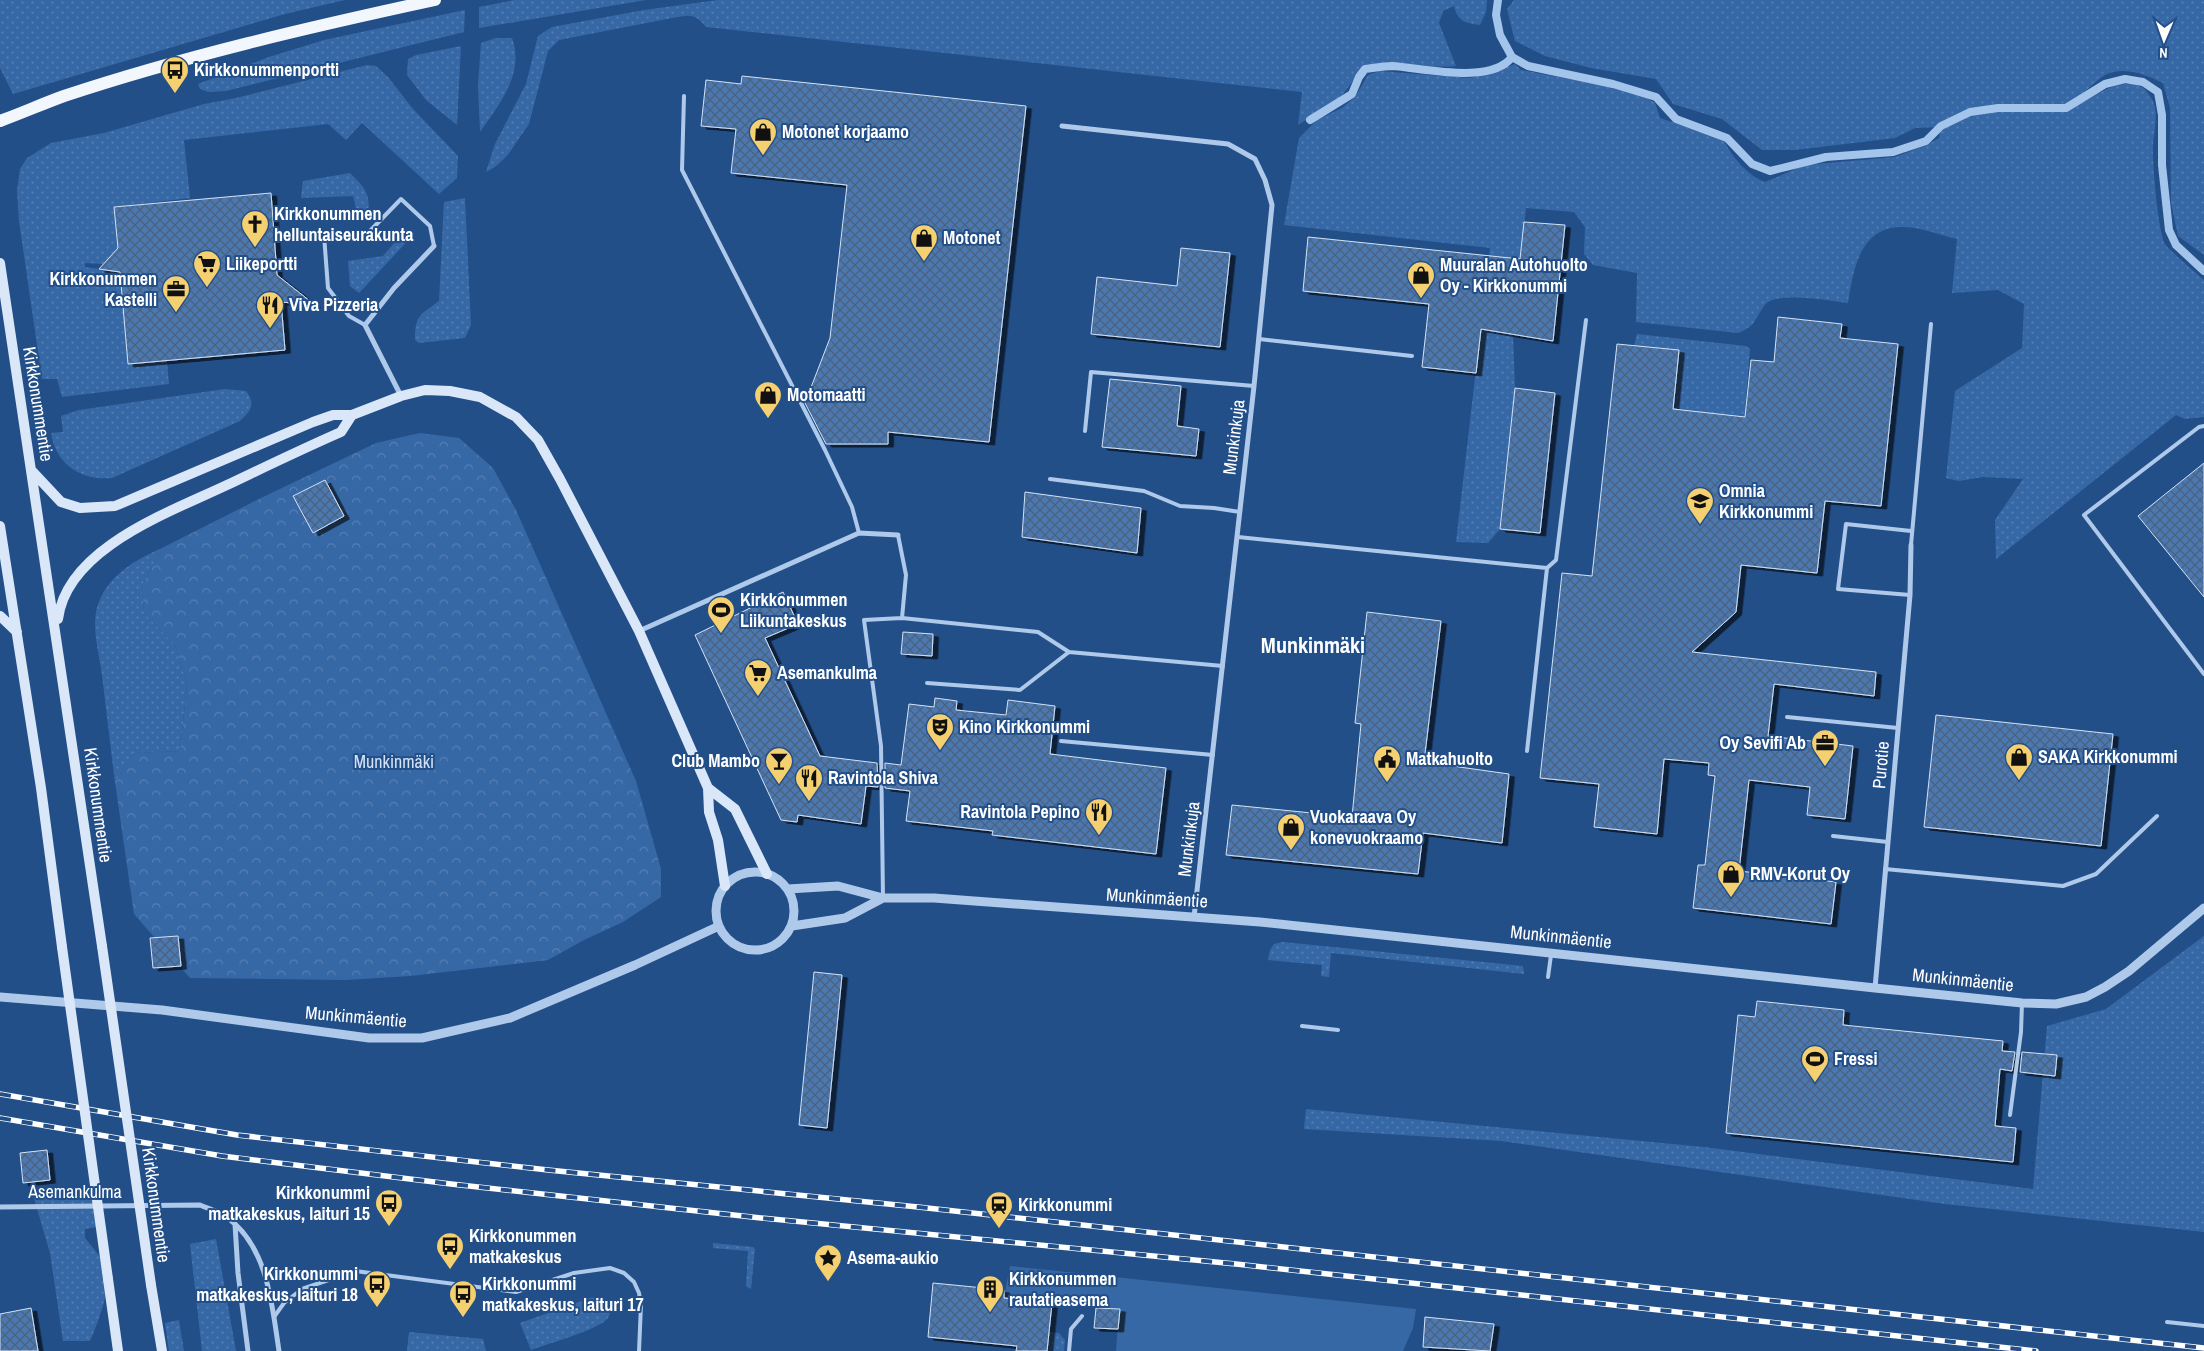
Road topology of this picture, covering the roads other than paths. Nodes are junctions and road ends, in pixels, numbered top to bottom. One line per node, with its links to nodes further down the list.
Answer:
1 (435, 0): 3 (main road)
2 (684, 96): 22 (lane)
3 (0, 121)
4 (1062, 126): 10 (street, Munkinkuja)
5 (434, 246): 9 (street); 9 (lane)
6 (0, 263): 17 (main road, Kirkkonummentie)
7 (1586, 320): 26 (lane)
8 (1931, 324): 21 (lane)
9 (365, 325): 13 (street)
10 (1259, 339): 11 (lane); 12 (street, Munkinkuja)
11 (1412, 356)
12 (1254, 386): 16 (lane); 19 (street, Munkinkuja)
13 (401, 396): 14 (main road); 30 (main road)
14 (352, 415): 17 (main road); 32 (main road)
15 (2204, 426): 35 (lane)
16 (1085, 432)
17 (31, 470): 32 (main road, Kirkkonummentie)
18 (1050, 479): 19 (lane)
19 (1240, 512): 24 (street, Munkinkuja)
20 (0, 526): 31 (main road)
21 (1911, 531): 25 (lane); 27 (lane)
22 (859, 534): 23 (street); 30 (street)
23 (898, 535): 29 (lane)
24 (1238, 537): 26 (lane); 34 (street, Munkinkuja)
25 (1911, 544): 27 (street, Purotie)
26 (1547, 568): 40 (lane)
27 (1910, 596): 38 (street, Purotie)
28 (0, 616): 31 (main road)
29 (902, 618): 33 (lane); 50 (lane)
30 (639, 631): 42 (main road)
31 (16, 632): 69 (main road, bridge)
32 (56, 632): 70 (main road, Kirkkonummentie, bridge)
33 (1069, 652): 34 (lane); 36 (lane)
34 (1223, 666): 41 (street, Munkinkuja)
35 (2204, 674)
36 (927, 684)
37 (1787, 717): 38 (lane)
38 (1898, 728): 45 (street, Purotie)
39 (1062, 741): 41 (lane)
40 (1527, 751)
41 (1213, 755): 52 (street, Munkinkuja)
42 (708, 788): 47 (main road); 48 (main road)
43 (2157, 816): 46 (lane)
44 (1833, 836): 45 (lane)
45 (1888, 842): 46 (street, Purotie)
46 (1885, 869): 57 (street, Purotie)
47 (768, 874): 48 (street); 49 (street)
48 (725, 886): 53 (street)
49 (788, 889): 50 (street, Munkinmäentie); 54 (street)
50 (883, 898): 52 (street, Munkinmäentie); 54 (street, Munkinmäentie)
51 (2204, 908): 59 (street, Munkinmäentie)
52 (1194, 917): 55 (street, Munkinmäentie)
53 (718, 926): 54 (street); 58 (street, Munkinmäentie)
54 (792, 926)
55 (1552, 953): 56 (lane); 57 (street, Munkinmäentie)
56 (1548, 977)
57 (1875, 988): 59 (street, Munkinmäentie)
58 (0, 998)
59 (2022, 1003): 62 (lane)
60 (1302, 1026): 61 (lane)
61 (1338, 1030)
62 (2010, 1115)
63 (0, 1207): 64 (street, Asemankulma)
64 (235, 1224): 66 (street, Asemankulma); 71 (street)
65 (1082, 1316): 74 (lane)
66 (274, 1317): 72 (street, Asemankulma); 73 (lane)
67 (2168, 1322): 68 (lane)
68 (2204, 1326)
69 (118, 1351)
70 (162, 1351)
71 (248, 1351)
72 (279, 1351)
73 (639, 1351)
74 (1069, 1351)

